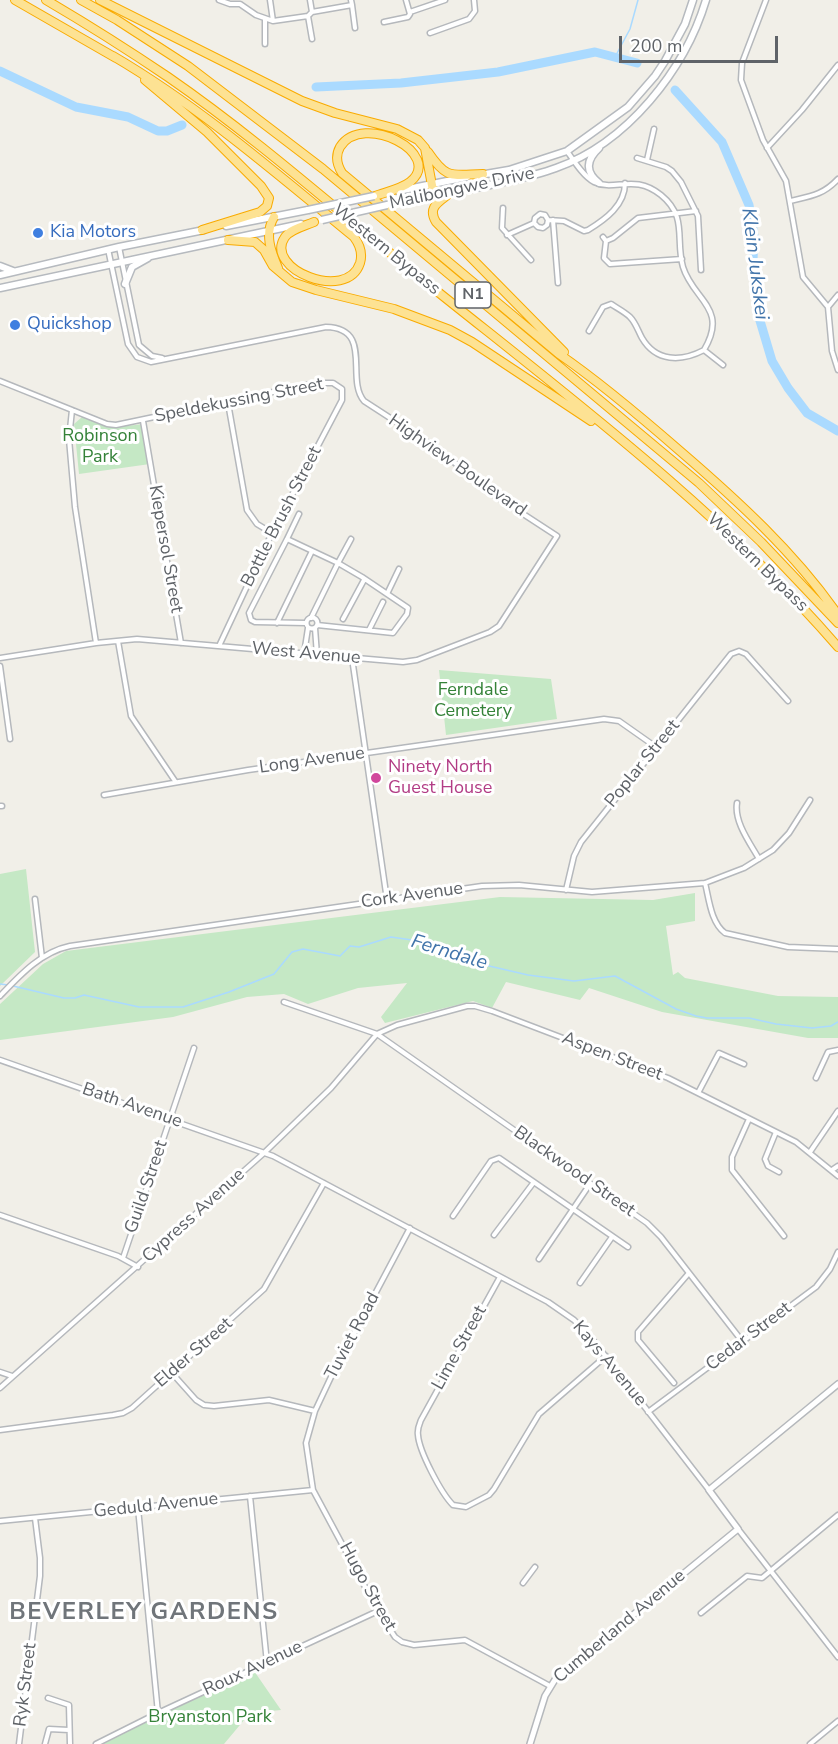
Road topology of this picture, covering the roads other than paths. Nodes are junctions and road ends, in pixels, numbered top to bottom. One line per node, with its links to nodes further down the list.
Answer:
1 (15, 0): 25 (highway)
2 (46, 0): 83 (highway, Western Bypass / N1)
3 (81, 0): 99 (highway, Western Bypass / N1)
4 (100, 0): 29 (highway)
5 (219, 0): 14 (street)
6 (270, 0): 19 (street)
7 (310, 0): 17 (street)
8 (406, 0): 16 (street)
9 (445, 0): 16 (street)
10 (474, 0): 22 (street)
11 (693, 0): 31 (main road, Malibongwe Drive)
12 (706, 0): 28 (main road, Malibongwe Drive)
13 (765, 0): 30 (street)
14 (241, 2): 18 (street)
15 (352, 3): 17 (street); 21 (street)
16 (410, 12): 20 (street)
17 (310, 14): 19 (street); 23 (street)
18 (265, 19): 19 (street); 24 (street)
19 (273, 21)
20 (384, 22)
21 (356, 28)
22 (430, 33)
23 (312, 39)
24 (265, 44)
25 (113, 56): 49 (highway); 51 (highway)
26 (838, 65): 30 (street)
27 (654, 129): 33 (street)
28 (607, 139): 34 (main road, Malibongwe Drive); 37 (main road)
29 (426, 148): 35 (highway); 39 (highway)
30 (767, 148): 43 (street)
31 (567, 151): 34 (street); 35 (main road, Malibongwe Drive)
32 (637, 158): 33 (street)
33 (647, 160): 45 (street)
34 (574, 161): 37 (street); 40 (main road, Malibongwe Drive)
35 (483, 174): 39 (main road, Malibongwe Drive)
36 (838, 179): 43 (street)
37 (599, 183): 38 (street)
38 (625, 183): 46 (street); 48 (street)
39 (432, 184): 41 (main road, Malibongwe Drive); 42 (highway)
40 (450, 193): 42 (main road, Malibongwe Drive); 76 (highway)
41 (374, 196): 47 (main road, Malibongwe Drive, bridge); 76 (highway)
42 (434, 196): 49 (main road, Malibongwe Drive, bridge)
43 (790, 201): 71 (street)
44 (503, 208): 53 (street)
45 (696, 211): 46 (street); 63 (street)
46 (676, 214): 58 (street); 58 (street)
47 (274, 217): 51 (main road, Malibongwe Drive); 52 (highway)
48 (551, 220): 50 (street); 50 (street); 67 (street)
49 (318, 221): 52 (main road, Malibongwe Drive)
50 (534, 223): 53 (street)
51 (202, 230): 55 (main road, Malibongwe Drive)
52 (268, 232): 54 (main road, Malibongwe Drive); 65 (highway)
53 (507, 235): 59 (street)
54 (228, 240): 57 (main road, Malibongwe Drive); 65 (highway)
55 (119, 247): 56 (main road, Malibongwe Drive); 60 (street)
56 (108, 249): 61 (street, Highview Boulevard); 64 (main road, Malibongwe Drive)
57 (154, 255): 60 (main road, Malibongwe Drive); 68 (main road)
58 (682, 259): 73 (street)
59 (531, 260)
60 (121, 261): 61 (main road, Malibongwe Drive); 68 (street)
61 (111, 263): 69 (main road, Malibongwe Drive); 74 (street, Highview Boulevard)
62 (0, 266): 64 (main road)
63 (700, 270)
64 (16, 271): 66 (main road, Malibongwe Drive)
65 (280, 273): 83 (highway)
66 (0, 275)
67 (558, 283)
68 (126, 284): 74 (street)
69 (0, 288)
70 (838, 295): 71 (street)
71 (828, 308): 77 (street)
72 (589, 332): 73 (street)
73 (704, 350): 75 (street)
74 (163, 359): 86 (street, Highview Boulevard)
75 (723, 365)
76 (582, 369): 95 (highway)
77 (838, 370)
78 (0, 381): 81 (street, Speldekussing Street)
79 (342, 389): 80 (street, Speldekussing Street); 85 (street, Bottle Brush Street)
80 (228, 403): 82 (street, Speldekussing Street); 85 (street)
81 (72, 410): 82 (street, Speldekussing Street); 104 (street)
82 (143, 421): 105 (street, Kiepersol Street)
83 (618, 438): 107 (highway, Western Bypass / N1)
84 (298, 514): 87 (street)
85 (272, 533): 106 (street, Bottle Brush Street)
86 (557, 536): 111 (street, West Avenue)
87 (287, 539): 89 (street); 98 (street)
88 (351, 539): 90 (street)
89 (312, 551): 90 (street); 98 (street)
90 (338, 563): 92 (street); 96 (street)
91 (399, 569): 93 (street)
92 (364, 580): 93 (street); 97 (street)
93 (387, 594): 102 (street)
94 (383, 602): 102 (street)
95 (838, 615)
96 (311, 618): 100 (street); 101 (street)
97 (343, 619)
98 (277, 623): 100 (street)
99 (838, 623)
100 (307, 625): 101 (street); 108 (street)
101 (316, 627): 102 (street); 109 (street)
102 (369, 630)
103 (118, 641): 104 (street, West Avenue); 105 (street, West Avenue); 117 (street)
104 (96, 643): 110 (street, West Avenue)
105 (181, 643): 106 (street, West Avenue)
106 (219, 646): 108 (street, West Avenue)
107 (838, 647)
108 (304, 654): 109 (street, West Avenue)
109 (317, 655): 111 (street, West Avenue)
110 (0, 658)
111 (352, 658): 116 (street)
112 (0, 666): 114 (street)
113 (788, 701): 115 (street, Poplar Street)
114 (10, 739)
115 (656, 747): 116 (street, Long Avenue); 123 (street, Poplar Street)
116 (365, 754): 117 (street, Long Avenue); 125 (street)
117 (175, 781): 118 (street, Long Avenue)
118 (104, 795)
119 (810, 800): 121 (street, Cork Avenue)
120 (737, 803): 121 (street)
121 (759, 859): 122 (street, Cork Avenue)
122 (705, 883): 123 (street, Cork Avenue); 126 (street)
123 (566, 890): 125 (street, Cork Avenue)
124 (35, 899): 127 (street)
125 (387, 900): 127 (street, Cork Avenue)
126 (838, 950)
127 (42, 958): 128 (street, Cork Avenue)
128 (0, 996)
129 (284, 1002): 130 (street, Blackwood Street)
130 (377, 1034): 136 (street, Aspen Street); 142 (street, Cypress Avenue); 149 (street, Blackwood Street)
131 (194, 1048): 138 (street, Guild Street)
132 (838, 1050): 135 (street)
133 (0, 1060): 138 (street, Bath Avenue)
134 (744, 1064): 136 (street)
135 (816, 1078)
136 (698, 1093): 139 (street, Aspen Street)
137 (838, 1111): 141 (street)
138 (170, 1119): 142 (street, Bath Avenue); 159 (street, Guild Street)
139 (749, 1119): 140 (street, Aspen Street); 155 (street)
140 (776, 1132): 141 (street, Aspen Street); 145 (street)
141 (810, 1152): 144 (street, Aspen Street)
142 (264, 1153): 148 (street, Kays Avenue); 161 (street, Cypress Avenue)
143 (838, 1166): 144 (street)
144 (832, 1170): 146 (street)
145 (779, 1172)
146 (838, 1176)
147 (534, 1182): 150 (street); 152 (street); 154 (street)
148 (324, 1183): 153 (street, Kays Avenue); 168 (street, Elder Street)
149 (590, 1184): 150 (street); 162 (street, Blackwood Street)
150 (573, 1210): 156 (street); 160 (street)
151 (0, 1215): 159 (street)
152 (453, 1216)
153 (410, 1228): 163 (street, Kays Avenue); 173 (street, Tuviet Road)
154 (494, 1235)
155 (784, 1236)
156 (612, 1237): 157 (street); 164 (street)
157 (628, 1247)
158 (838, 1252): 165 (street, Cedar Street)
159 (123, 1258): 161 (street)
160 (539, 1259)
161 (138, 1267): 169 (street, Cypress Avenue)
162 (689, 1273): 165 (street, Blackwood Street); 170 (street)
163 (500, 1277): 166 (street, Kays Avenue); 166 (street, Lime Street)
164 (580, 1283)
165 (742, 1341): 174 (street, Cedar Street)
166 (606, 1356): 174 (street, Kays Avenue)
167 (0, 1372): 169 (street)
168 (171, 1372): 173 (street); 175 (street, Elder Street)
169 (13, 1376): 172 (street, Cypress Avenue)
170 (674, 1383)
171 (838, 1384): 178 (street)
172 (0, 1388)
173 (315, 1411): 176 (street, Tuviet Road)
174 (648, 1412): 178 (street, Kays Avenue)
175 (0, 1430)
176 (306, 1447): 177 (street, Hugo Street)
177 (313, 1490): 179 (street, Geduld Avenue); 188 (street, Hugo Street)
178 (709, 1490): 184 (street, Kays Avenue)
179 (250, 1496): 180 (street, Geduld Avenue); 192 (street)
180 (138, 1508): 182 (street, Geduld Avenue); 195 (street)
181 (838, 1515): 186 (street)
182 (35, 1518): 183 (street, Geduld Avenue); 198 (street, Ryk Street)
183 (0, 1521)
184 (738, 1529): 186 (street, Kays Avenue); 193 (street, Cumberland Avenue)
185 (535, 1567): 187 (street)
186 (771, 1570): 189 (street); 190 (street, Kays Avenue)
187 (523, 1583)
188 (378, 1611): 192 (street, Roux Avenue); 193 (street, Hugo Street)
189 (701, 1613)
190 (836, 1651): 191 (street, Kays Avenue)
191 (838, 1658)
192 (267, 1663): 195 (street, Roux Avenue)
193 (550, 1686): 202 (street, Cumberland Avenue)
194 (48, 1698): 197 (street)
195 (159, 1713): 201 (street, Roux Avenue)
196 (838, 1721): 203 (street)
197 (69, 1730): 199 (street); 200 (street)
198 (19, 1744)
199 (45, 1744)
200 (70, 1744)
201 (96, 1744)
202 (530, 1744)
203 (810, 1744)

